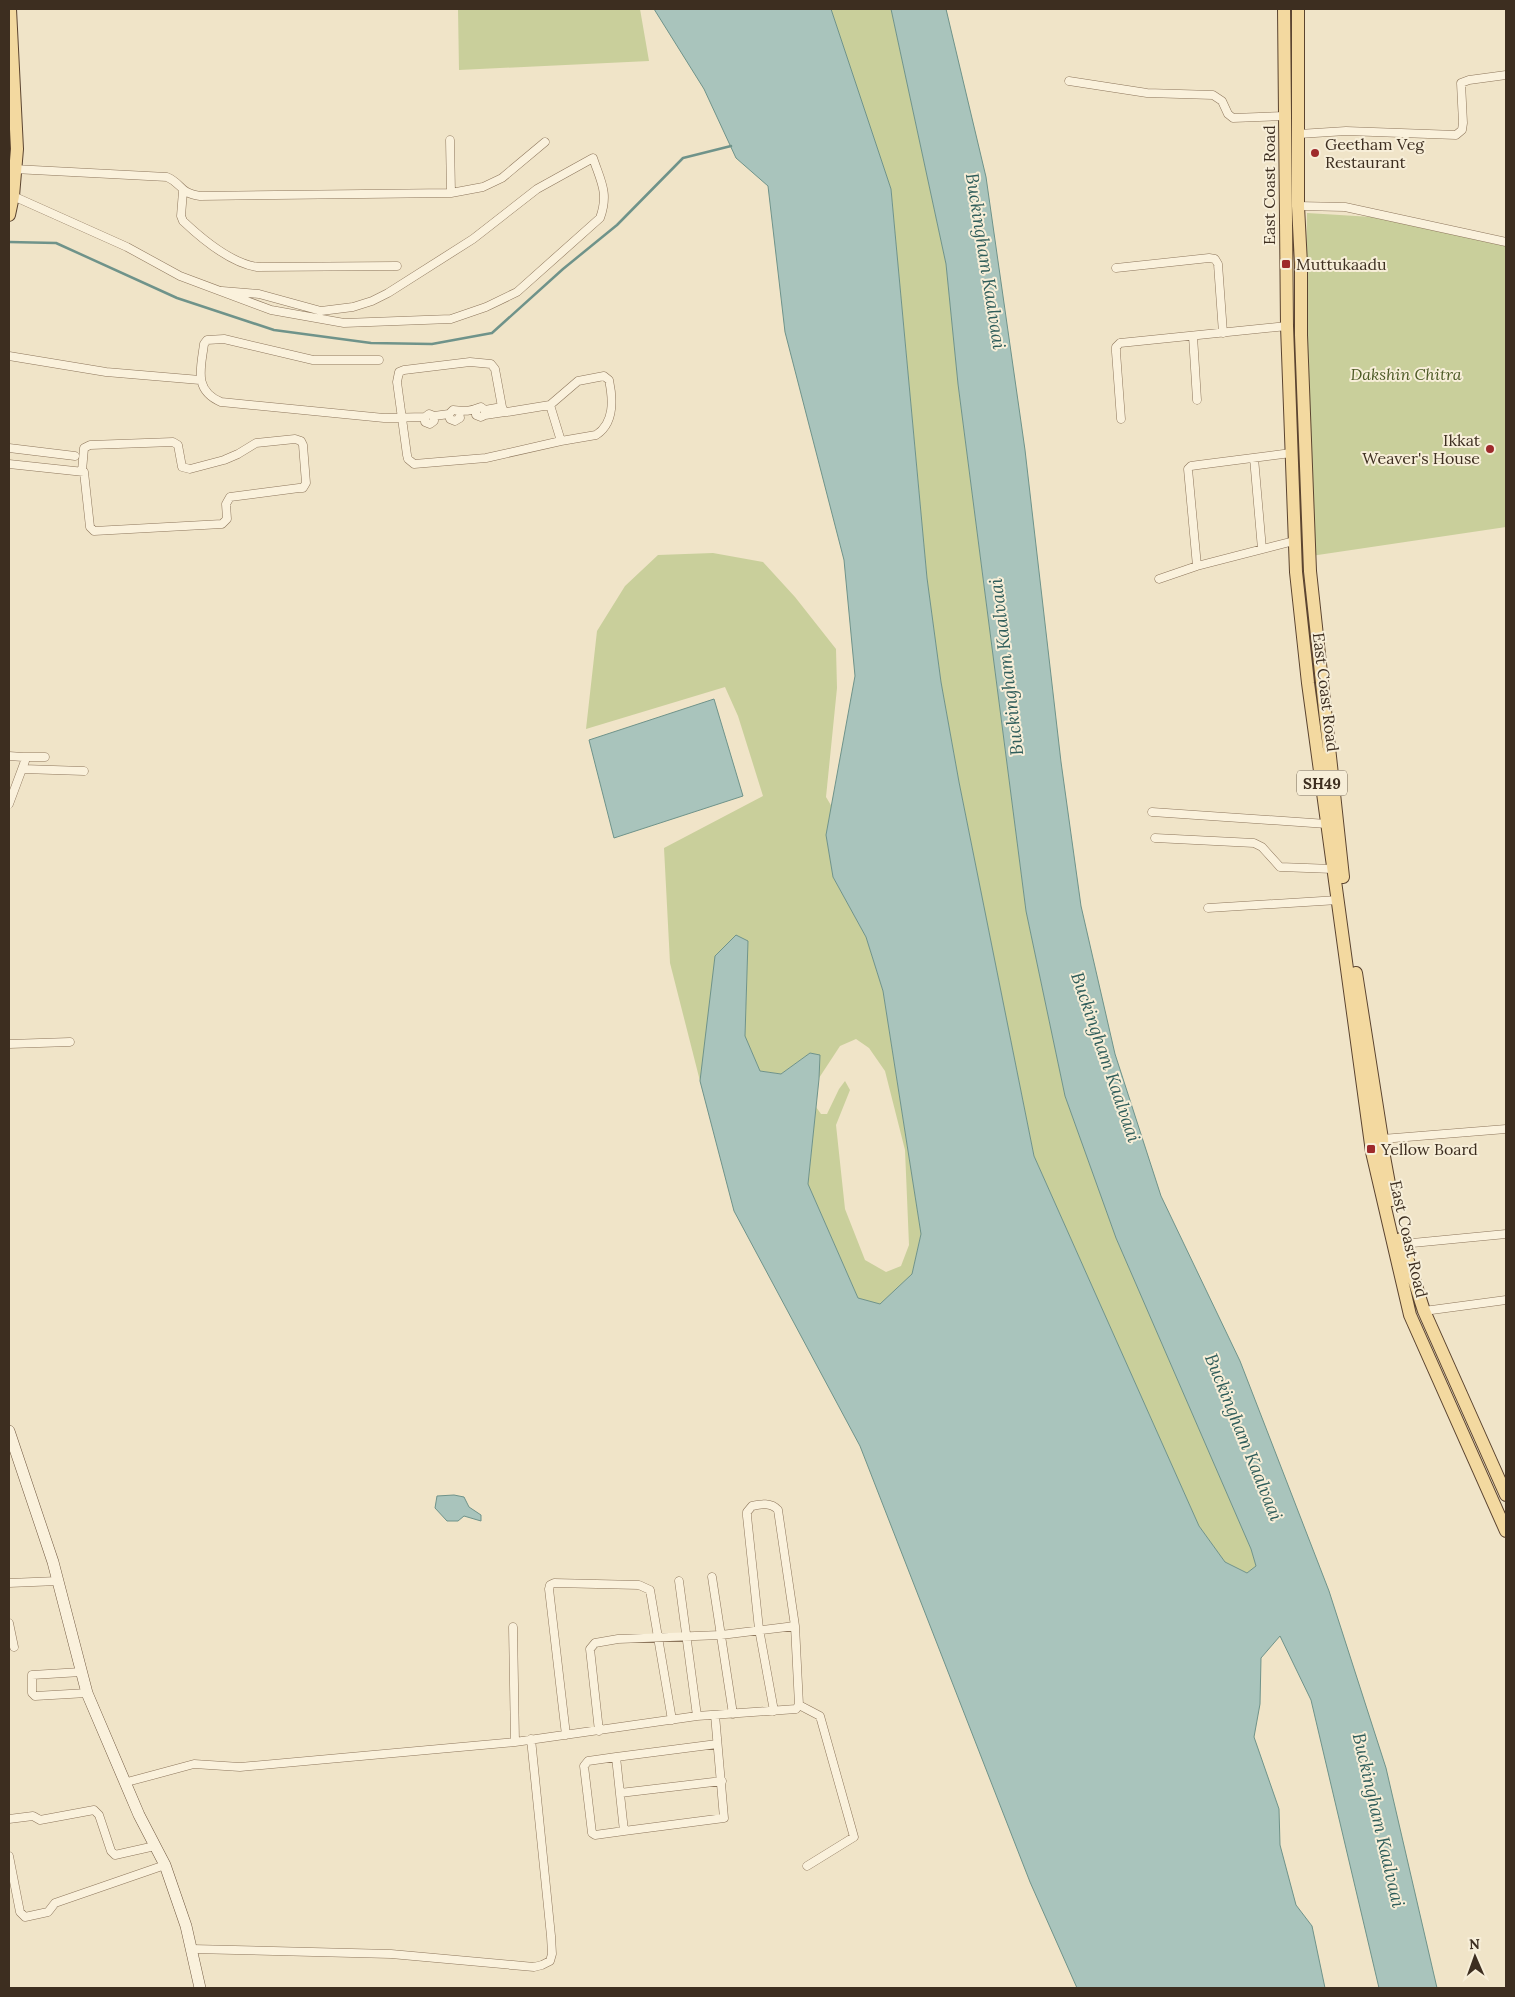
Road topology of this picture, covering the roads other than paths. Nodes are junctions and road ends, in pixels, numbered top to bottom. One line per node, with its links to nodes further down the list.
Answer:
1 (1284, 9): 6 (main road, East Coast Road / SH49)
2 (1298, 9): 7 (main road, East Coast Road / SH49)
3 (10, 13): 10 (main road)
4 (1506, 75): 7 (street)
5 (1069, 81): 6 (street)
6 (1285, 116): 20 (main road, East Coast Road / SH49)
7 (1299, 134): 14 (main road, East Coast Road / SH49)
8 (450, 140): 12 (street)
9 (545, 142): 12 (street)
10 (14, 169): 11 (street); 13 (main road)
11 (183, 191): 12 (street); 17 (street)
12 (451, 193)
13 (12, 199): 15 (main road); 19 (street)
14 (1298, 206): 16 (street); 41 (main road, East Coast Road / SH49)
15 (9, 215)
16 (1506, 242)
17 (397, 266)
18 (1116, 268): 21 (street)
19 (222, 291): 19 (street)
20 (1287, 326): 21 (street); 33 (main road, East Coast Road / SH49)
21 (1223, 334): 22 (street)
22 (1193, 336): 26 (street); 29 (street)
23 (9, 356): 25 (street)
24 (379, 360): 25 (street)
25 (200, 380): 30 (street)
26 (1196, 400)
27 (550, 405): 28 (street); 31 (street); 31 (street)
28 (503, 409): 30 (street); 30 (street)
29 (1121, 419)
30 (403, 420): 31 (street)
31 (561, 441)
32 (9, 448): 34 (street)
33 (1291, 453): 35 (street); 38 (main road, East Coast Road / SH49)
34 (74, 456)
35 (1254, 458): 39 (street); 42 (street)
36 (9, 464): 37 (street)
37 (82, 471): 37 (street)
38 (1294, 541): 39 (street); 40 (main road, East Coast Road / SH49)
39 (1262, 549): 42 (street)
40 (1295, 561): 41 (main road); 51 (main road, East Coast Road / SH49)
41 (1309, 561): 59 (main road, East Coast Road / SH49)
42 (1197, 566): 43 (street)
43 (1159, 579)
44 (9, 756): 45 (street)
45 (23, 757): 46 (street); 47 (street)
46 (45, 757)
47 (23, 769): 48 (street); 49 (street)
48 (84, 771)
49 (9, 804)
50 (1152, 812): 51 (street)
51 (1327, 824): 53 (main road, East Coast Road / SH49)
52 (1155, 838): 53 (street)
53 (1333, 869): 54 (main road, East Coast Road / SH49)
54 (1338, 900): 55 (street); 66 (main road, East Coast Road / SH49)
55 (1208, 908)
56 (70, 1042): 57 (street)
57 (9, 1044)
58 (1506, 1129): 59 (street)
59 (1382, 1139): 61 (main road, East Coast Road / SH49)
60 (1506, 1234): 61 (street)
61 (1402, 1244): 63 (main road, East Coast Road / SH49)
62 (1506, 1300): 63 (street)
63 (1424, 1311): 65 (main road, East Coast Road / SH49)
64 (9, 1431): 68 (street)
65 (1506, 1495)
66 (1506, 1531)
67 (712, 1577): 75 (street)
68 (58, 1581): 70 (street); 79 (street)
69 (679, 1581): 76 (street)
70 (9, 1583)
71 (9, 1623): 78 (street)
72 (796, 1626): 74 (street); 74 (street); 81 (street)
73 (512, 1627): 90 (street)
74 (759, 1629): 75 (street); 82 (street)
75 (721, 1635): 76 (street); 83 (street)
76 (686, 1637): 77 (street); 85 (street)
77 (659, 1638): 86 (street); 87 (street); 88 (street)
78 (14, 1647)
79 (81, 1672): 80 (street); 80 (street)
80 (87, 1693): 94 (street)
81 (799, 1705): 82 (street); 101 (street)
82 (774, 1711): 83 (street)
83 (733, 1714): 84 (street)
84 (715, 1715): 85 (street); 91 (street)
85 (698, 1716): 86 (street)
86 (672, 1720): 87 (street)
87 (599, 1731): 88 (street)
88 (566, 1735): 89 (street)
89 (531, 1739): 90 (street); 102 (street)
90 (515, 1742): 94 (street)
91 (717, 1744): 92 (street); 93 (street)
92 (616, 1756): 95 (street); 97 (street)
93 (722, 1781): 95 (street); 97 (street)
94 (127, 1782): 98 (street)
95 (620, 1793): 97 (street)
96 (9, 1819): 98 (street)
97 (624, 1831)
98 (155, 1846): 100 (street)
99 (9, 1856): 100 (street)
100 (165, 1865): 102 (street)
101 (807, 1866)
102 (192, 1949): 103 (street)
103 (200, 1988)

